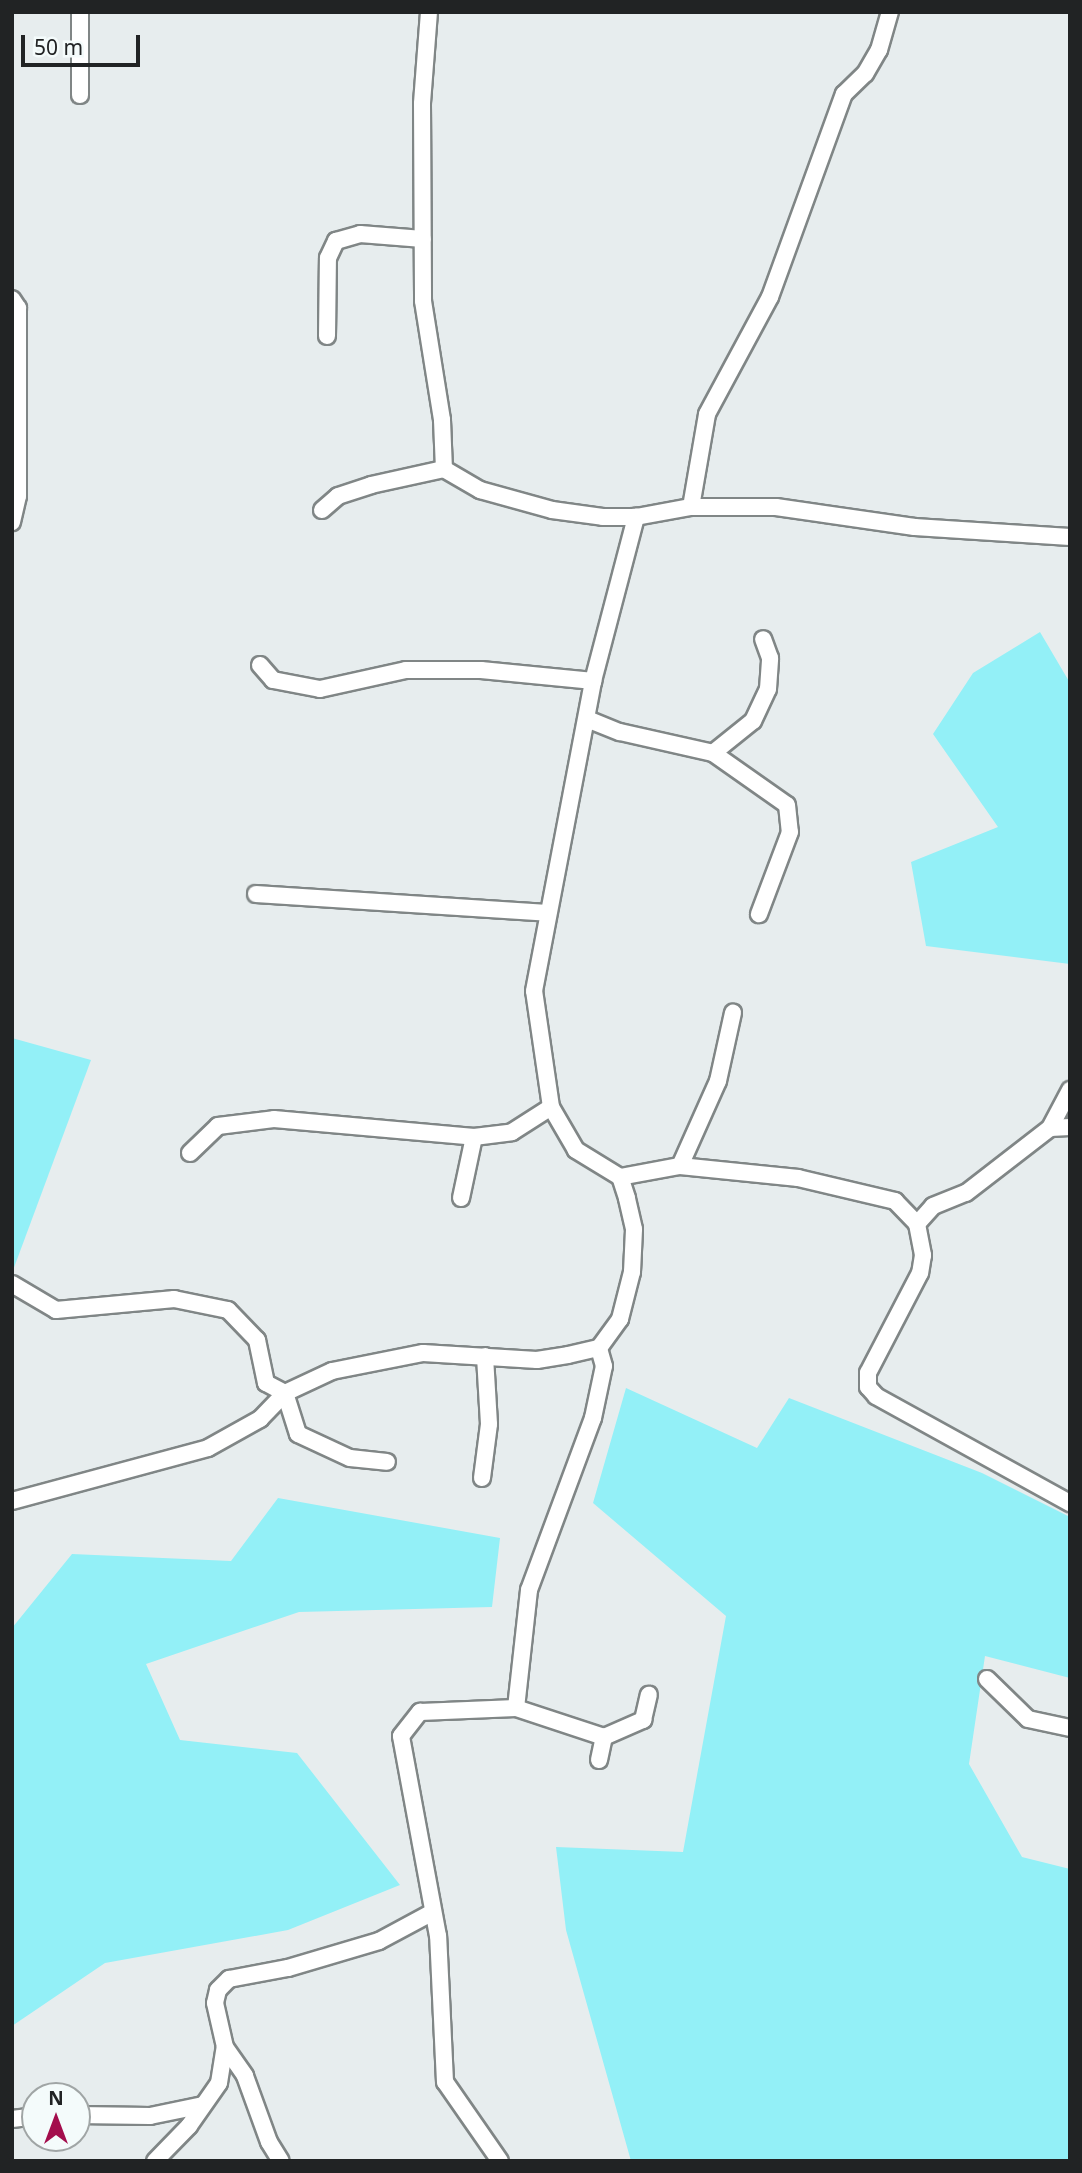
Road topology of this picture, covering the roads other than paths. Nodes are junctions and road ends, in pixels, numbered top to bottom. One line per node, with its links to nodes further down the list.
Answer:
1 (80, 12): 4 (street)
2 (429, 12): 5 (street)
3 (890, 12): 9 (street)
4 (80, 95)
5 (423, 239): 7 (street); 8 (street)
6 (12, 299): 12 (street)
7 (327, 336)
8 (444, 469): 10 (street); 11 (street)
9 (691, 507): 11 (street); 13 (street)
10 (322, 510)
11 (636, 517): 16 (street)
12 (12, 522)
13 (1070, 537)
14 (763, 639): 18 (street)
15 (260, 665): 16 (street)
16 (593, 681): 17 (street)
17 (587, 719): 18 (street); 20 (street)
18 (713, 753): 21 (street)
19 (256, 894): 20 (street)
20 (547, 913): 24 (street)
21 (759, 914)
22 (733, 1013): 29 (street)
23 (1070, 1090): 25 (street)
24 (551, 1107): 27 (street); 30 (street)
25 (1050, 1128): 26 (street); 32 (street)
26 (1070, 1128)
27 (474, 1137): 28 (street); 31 (street)
28 (190, 1153)
29 (680, 1166): 30 (street); 32 (street)
30 (620, 1177): 34 (street)
31 (461, 1198)
32 (917, 1224): 40 (street)
33 (12, 1284): 36 (street)
34 (598, 1348): 35 (street); 43 (street)
35 (485, 1356): 36 (street); 38 (street)
36 (285, 1393): 37 (street); 39 (street)
37 (387, 1462)
38 (482, 1478)
39 (12, 1501)
40 (1070, 1503)
41 (987, 1679): 44 (street)
42 (649, 1695): 45 (street)
43 (516, 1709): 45 (street); 47 (street)
44 (1070, 1728)
45 (604, 1737): 46 (street)
46 (599, 1760)
47 (433, 1912): 48 (street); 53 (street)
48 (225, 2047): 49 (street); 52 (street)
49 (204, 2105): 50 (street); 51 (street)
50 (91, 2115)
51 (155, 2161)
52 (281, 2161)
53 (500, 2161)

